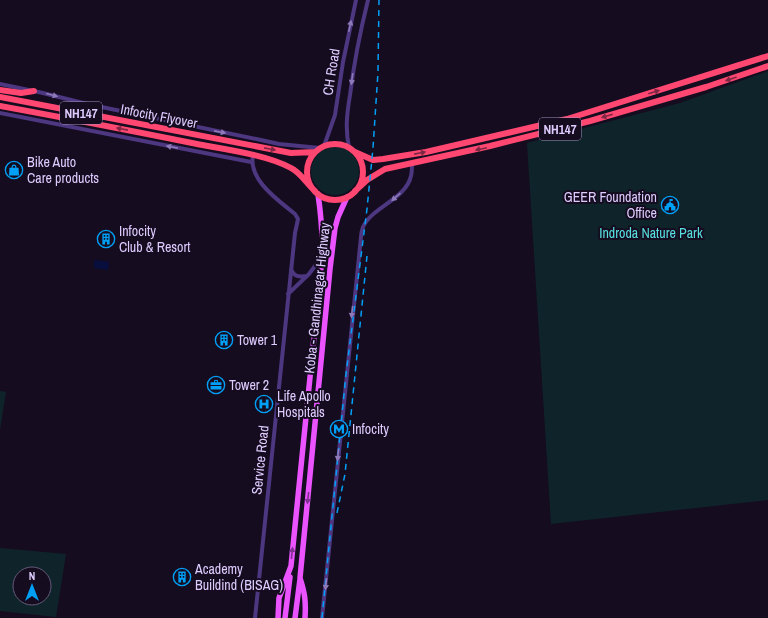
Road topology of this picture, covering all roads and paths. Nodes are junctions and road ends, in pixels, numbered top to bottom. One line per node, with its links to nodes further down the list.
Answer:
1 (356, 0): 12 (street, CH Road, one-way to 1)
2 (368, 0): 11 (street, CH Road, one-way to 11)
3 (768, 56): 13 (highway, NH147, one-way to 3)
4 (768, 66): 16 (highway, NH147, one-way to 16)
5 (0, 84): 7 (street)
6 (0, 90): 7 (highway)
7 (34, 91): 12 (street, one-way to 12)
8 (0, 97): 12 (highway, Infocity Flyover / NH147, one-way to 12)
9 (0, 106): 14 (highway, Infocity Flyover / NH147, one-way to 9)
10 (0, 113): 15 (street, one-way to 10)
11 (349, 147): 12 (highway, NH147); 13 (highway, NH147)
12 (320, 149): 18 (highway)
13 (355, 152): 17 (highway)
14 (253, 155): 15 (street); 18 (highway, NH147)
15 (251, 162): 21 (street, Service Road)
16 (412, 164): 17 (highway, NH147); 31 (street, one-way to 31)
17 (355, 191): 19 (highway, NH147)
18 (317, 192): 19 (highway, NH147); 20 (main road, Koba - Gandhinagar Highway)
19 (347, 196): 25 (main road, Koba - Gandhinagar Highway, one-way to 25)
20 (322, 258): 22 (street); 24 (main road, Koba - Gandhinagar Highway, one-way to 20)
21 (291, 269): 22 (street); 23 (street, Service Road)
22 (307, 276): 23 (street)
23 (288, 294): 26 (street, Service Road)
24 (291, 566): 27 (main road, Koba - Gandhinagar Highway); 28 (main road)
25 (300, 578): 29 (main road); 30 (main road, Koba - Gandhinagar Highway)
26 (255, 618)
27 (278, 618)
28 (285, 618)
29 (295, 618)
30 (304, 618)
31 (322, 618)

